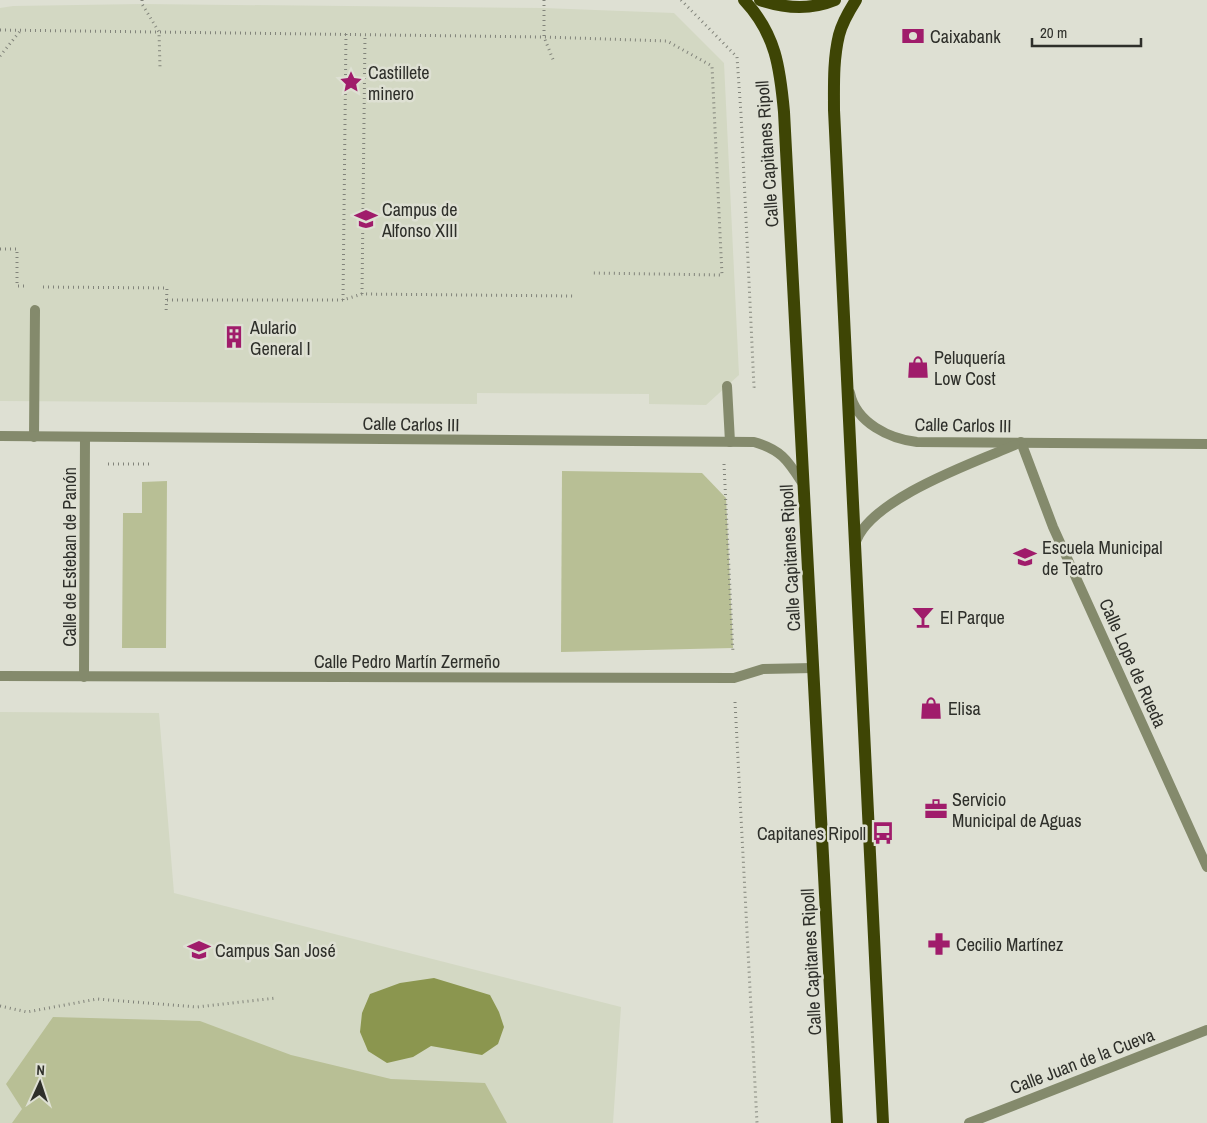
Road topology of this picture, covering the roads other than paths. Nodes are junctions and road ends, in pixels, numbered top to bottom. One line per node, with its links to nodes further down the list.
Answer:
1 (744, 0): 14 (main road, Calle Capitanes Ripoll)
2 (760, 0): 3 (main road)
3 (835, 0)
4 (856, 0): 6 (main road)
5 (35, 310): 9 (street)
6 (847, 381): 12 (street, Calle Carlos III); 15 (main road)
7 (727, 386): 11 (street)
8 (0, 436): 9 (street, Calle Carlos III)
9 (34, 437): 10 (street, Calle Carlos III)
10 (85, 437): 11 (street, Calle Carlos III); 18 (street, Calle de Esteban de Panón)
11 (730, 442): 14 (street, Calle Carlos III)
12 (1020, 442): 13 (street, Calle Carlos III); 15 (street, Calle Carlos III); 19 (street, Calle Lope de Rueda)
13 (1207, 444)
14 (804, 484): 16 (main road, Calle Capitanes Ripoll)
15 (855, 546): 22 (main road)
16 (813, 668): 18 (street, Calle Pedro Martín Zermeño); 21 (main road, Calle Capitanes Ripoll)
17 (0, 676): 18 (street, Calle Pedro Martín Zermeño)
18 (84, 677)
19 (1207, 867)
20 (1207, 1030): 23 (street, Calle Juan de la Cueva)
21 (837, 1123)
22 (883, 1123)
23 (969, 1123)

